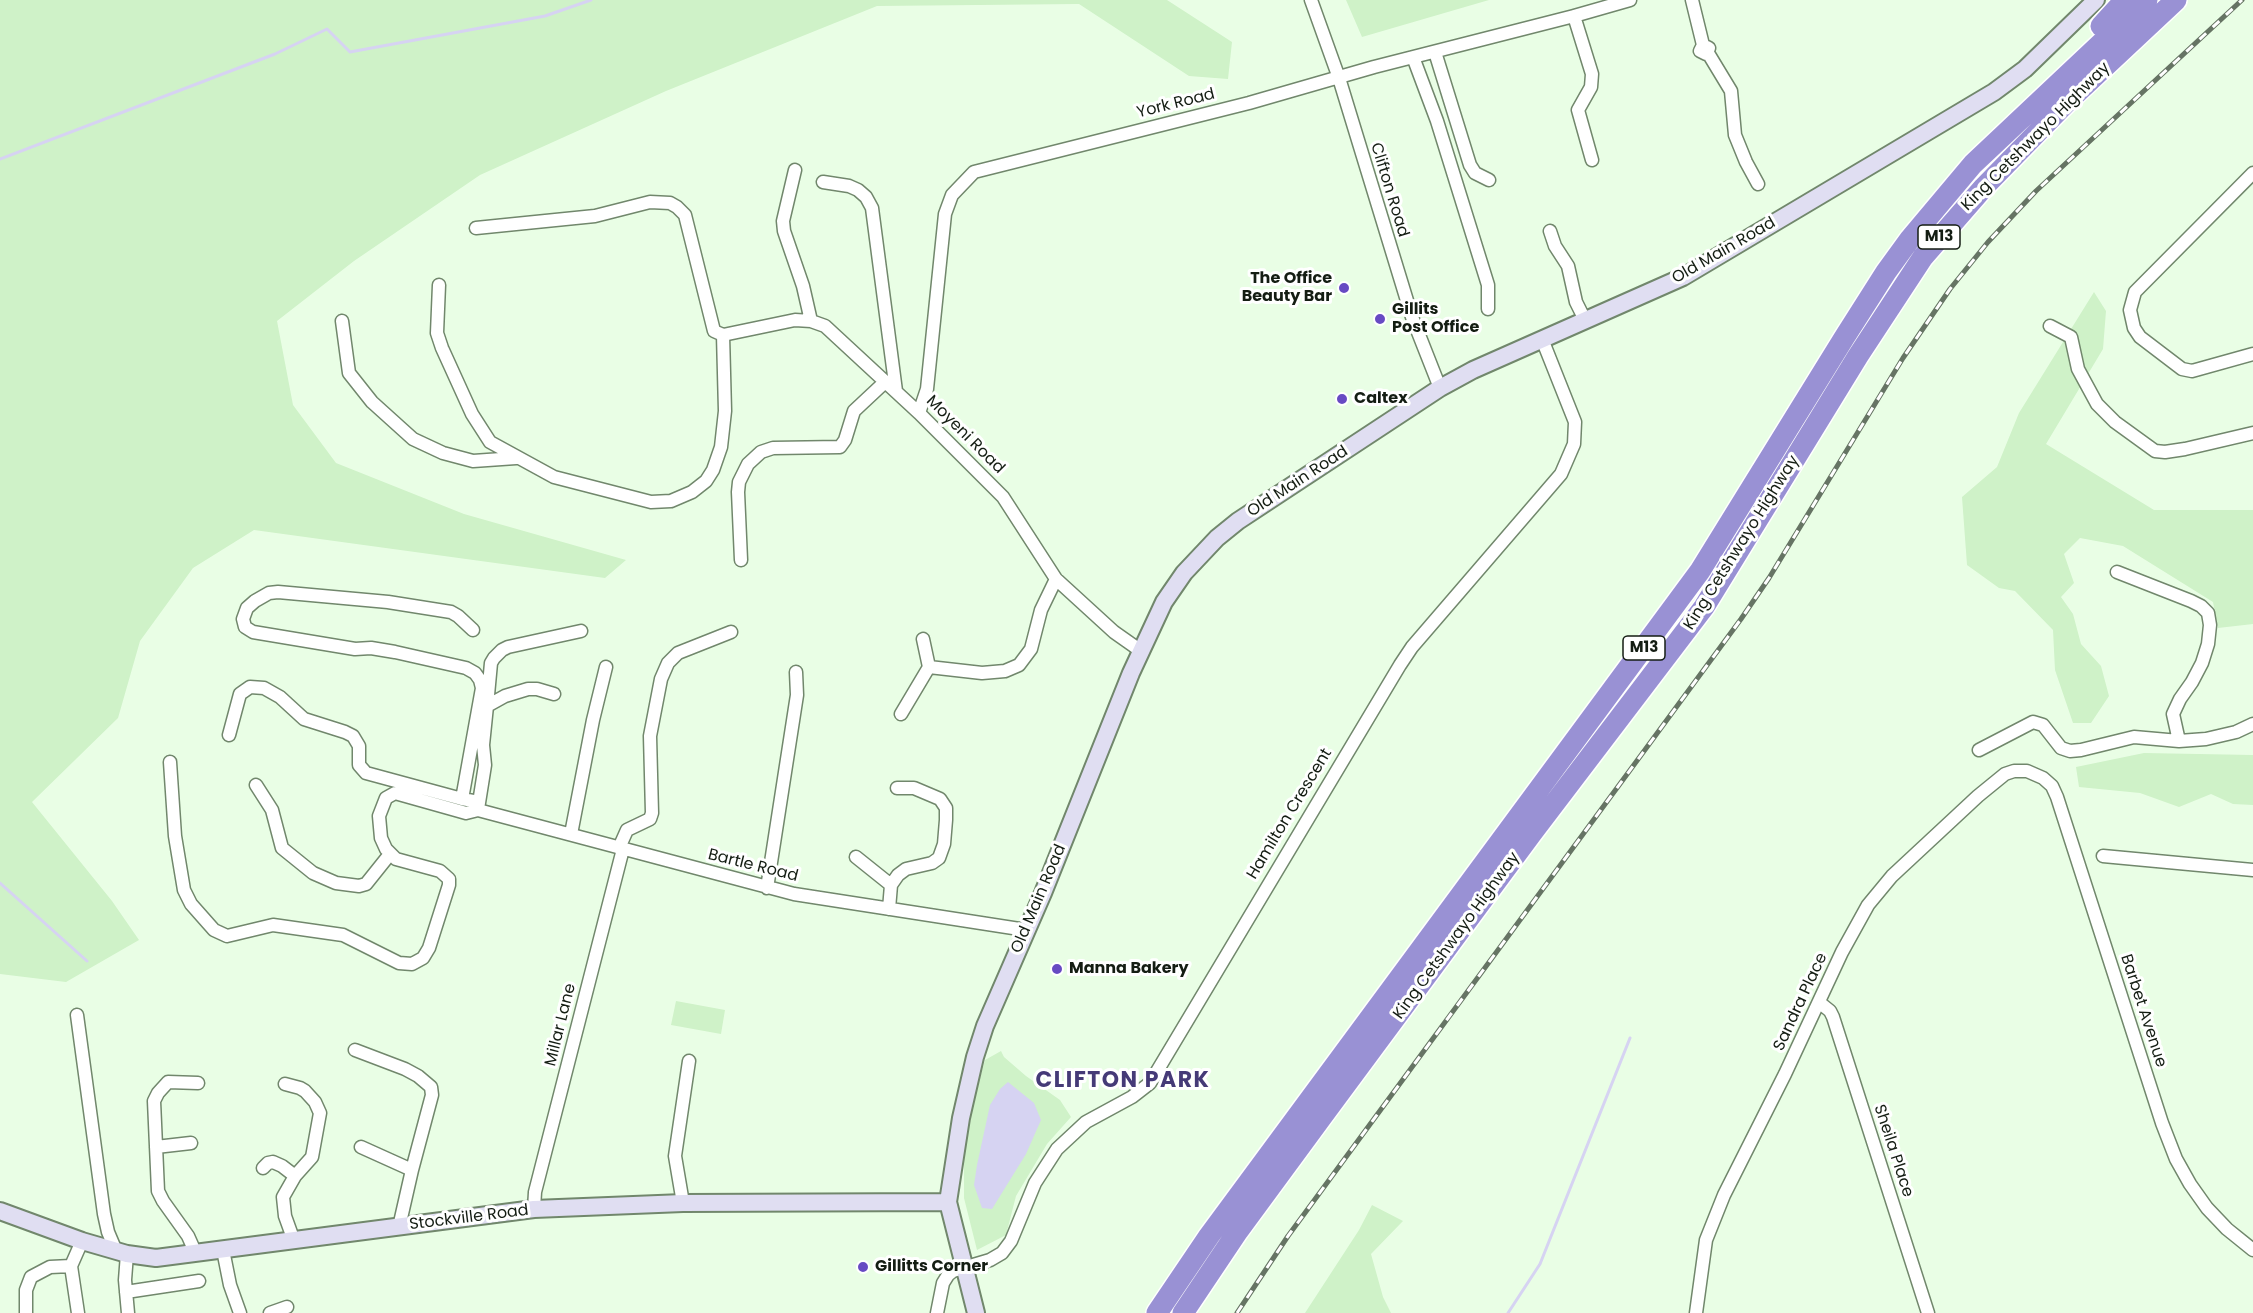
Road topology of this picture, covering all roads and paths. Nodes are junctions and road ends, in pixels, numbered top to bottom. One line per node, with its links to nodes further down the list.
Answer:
1 (1311, 0): 12 (street, Clifton Road)
2 (1630, 0): 9 (street, York Road)
3 (1692, 0): 20 (street)
4 (2096, 0): 27 (street, Old Main Road)
5 (2125, 0): 13 (highway)
6 (2147, 0): 13 (highway, King Cetshwayo Highway / M13)
7 (2176, 0): 14 (highway, King Cetshwayo Highway / M13)
8 (2193, 0): 14 (highway)
9 (1574, 16): 10 (street, York Road); 15 (street)
10 (1435, 52): 11 (street, York Road); 18 (street)
11 (1413, 57): 12 (street, York Road); 24 (street)
12 (1339, 78): 33 (street, Clifton Road); 35 (street, York Road)
13 (2015, 123): 107 (highway, King Cetshwayo Highway / M13)
14 (2038, 132): 108 (highway, King Cetshwayo Highway / M13)
15 (1592, 160)
16 (795, 170): 26 (street)
17 (2253, 173): 31 (street)
18 (1489, 180)
19 (823, 182): 34 (street)
20 (1758, 184)
21 (476, 228): 29 (street)
22 (1550, 231): 27 (street)
23 (439, 285): 37 (street)
24 (1488, 309)
25 (342, 321): 37 (street)
26 (811, 321): 29 (street); 32 (street, Moyeni Road)
27 (1585, 321): 30 (street, Old Main Road)
28 (2050, 326): 36 (street)
29 (723, 335): 37 (street)
30 (1542, 339): 33 (street, Old Main Road); 96 (street, Hamilton Crescent)
31 (2253, 354)
32 (885, 382): 34 (street, Moyeni Road); 38 (street)
33 (1440, 388): 45 (street, Old Main Road)
34 (896, 391): 35 (street, Moyeni Road)
35 (919, 413): 40 (street, Moyeni Road)
36 (2253, 433)
37 (516, 458)
38 (741, 560)
39 (2117, 572): 54 (street)
40 (1056, 579): 45 (street, Moyeni Road); 47 (street)
41 (473, 630): 60 (street)
42 (581, 631): 50 (street)
43 (731, 632): 63 (street)
44 (924, 639): 47 (street)
45 (1141, 651): 71 (street, Old Main Road)
46 (606, 667): 62 (street)
47 (929, 667): 51 (street)
48 (796, 672): 69 (street)
49 (554, 694): 50 (street)
50 (487, 706): 61 (street)
51 (901, 714)
52 (2253, 724): 54 (street)
53 (229, 735): 60 (street)
54 (2180, 741): 55 (street)
55 (1979, 750)
56 (170, 762): 64 (street)
57 (2027, 771): 72 (street, Sandra Place); 92 (street, Barbet Avenue)
58 (256, 785): 64 (street)
59 (897, 788): 68 (street)
60 (462, 798): 61 (street)
61 (478, 806): 62 (street, Bartle Road); 64 (street)
62 (571, 834): 63 (street, Bartle Road)
63 (621, 849): 69 (street, Bartle Road); 86 (street, Millar Lane)
64 (390, 854)
65 (2103, 856): 67 (street)
66 (856, 857): 68 (street)
67 (2253, 870)
68 (891, 885): 70 (street)
69 (767, 888): 70 (street, Bartle Road)
70 (889, 909): 71 (street, Bartle Road)
71 (1026, 930): 84 (street, Old Main Road)
72 (1820, 1003): 109 (street, Sandra Place); 110 (street, Sheila Place)
73 (77, 1015): 93 (street)
74 (355, 1050): 82 (street)
75 (689, 1061): 85 (street)
76 (198, 1083): 79 (street)
77 (285, 1084): 83 (street)
78 (191, 1143): 79 (street)
79 (156, 1147): 94 (street)
80 (362, 1147): 82 (street)
81 (263, 1168): 83 (street)
82 (412, 1170): 88 (street)
83 (295, 1176): 90 (street)
84 (948, 1202): 85 (street, Stockville Road); 96 (street, Old Main Road)
85 (683, 1203): 86 (street, Stockville Road)
86 (534, 1209): 88 (street, Stockville Road)
87 (0, 1211): 89 (street, Stockville Road)
88 (399, 1227): 90 (street, Stockville Road)
89 (82, 1241): 93 (street, Stockville Road); 95 (street)
90 (294, 1241): 91 (street, Stockville Road)
91 (223, 1250): 94 (street, Stockville Road); 103 (street)
92 (2253, 1250)
93 (122, 1253): 94 (street, Stockville Road); 98 (street)
94 (196, 1254)
95 (71, 1266): 100 (street); 101 (street)
96 (963, 1268): 105 (street); 106 (street, Old Main Road)
97 (199, 1281): 98 (street)
98 (126, 1292): 102 (street)
99 (287, 1308): 104 (street)
100 (26, 1313)
101 (78, 1313)
102 (128, 1313)
103 (240, 1313)
104 (270, 1313)
105 (937, 1313)
106 (976, 1313)
107 (1157, 1313)
108 (1182, 1313)
109 (1696, 1313)
110 (1928, 1313)

